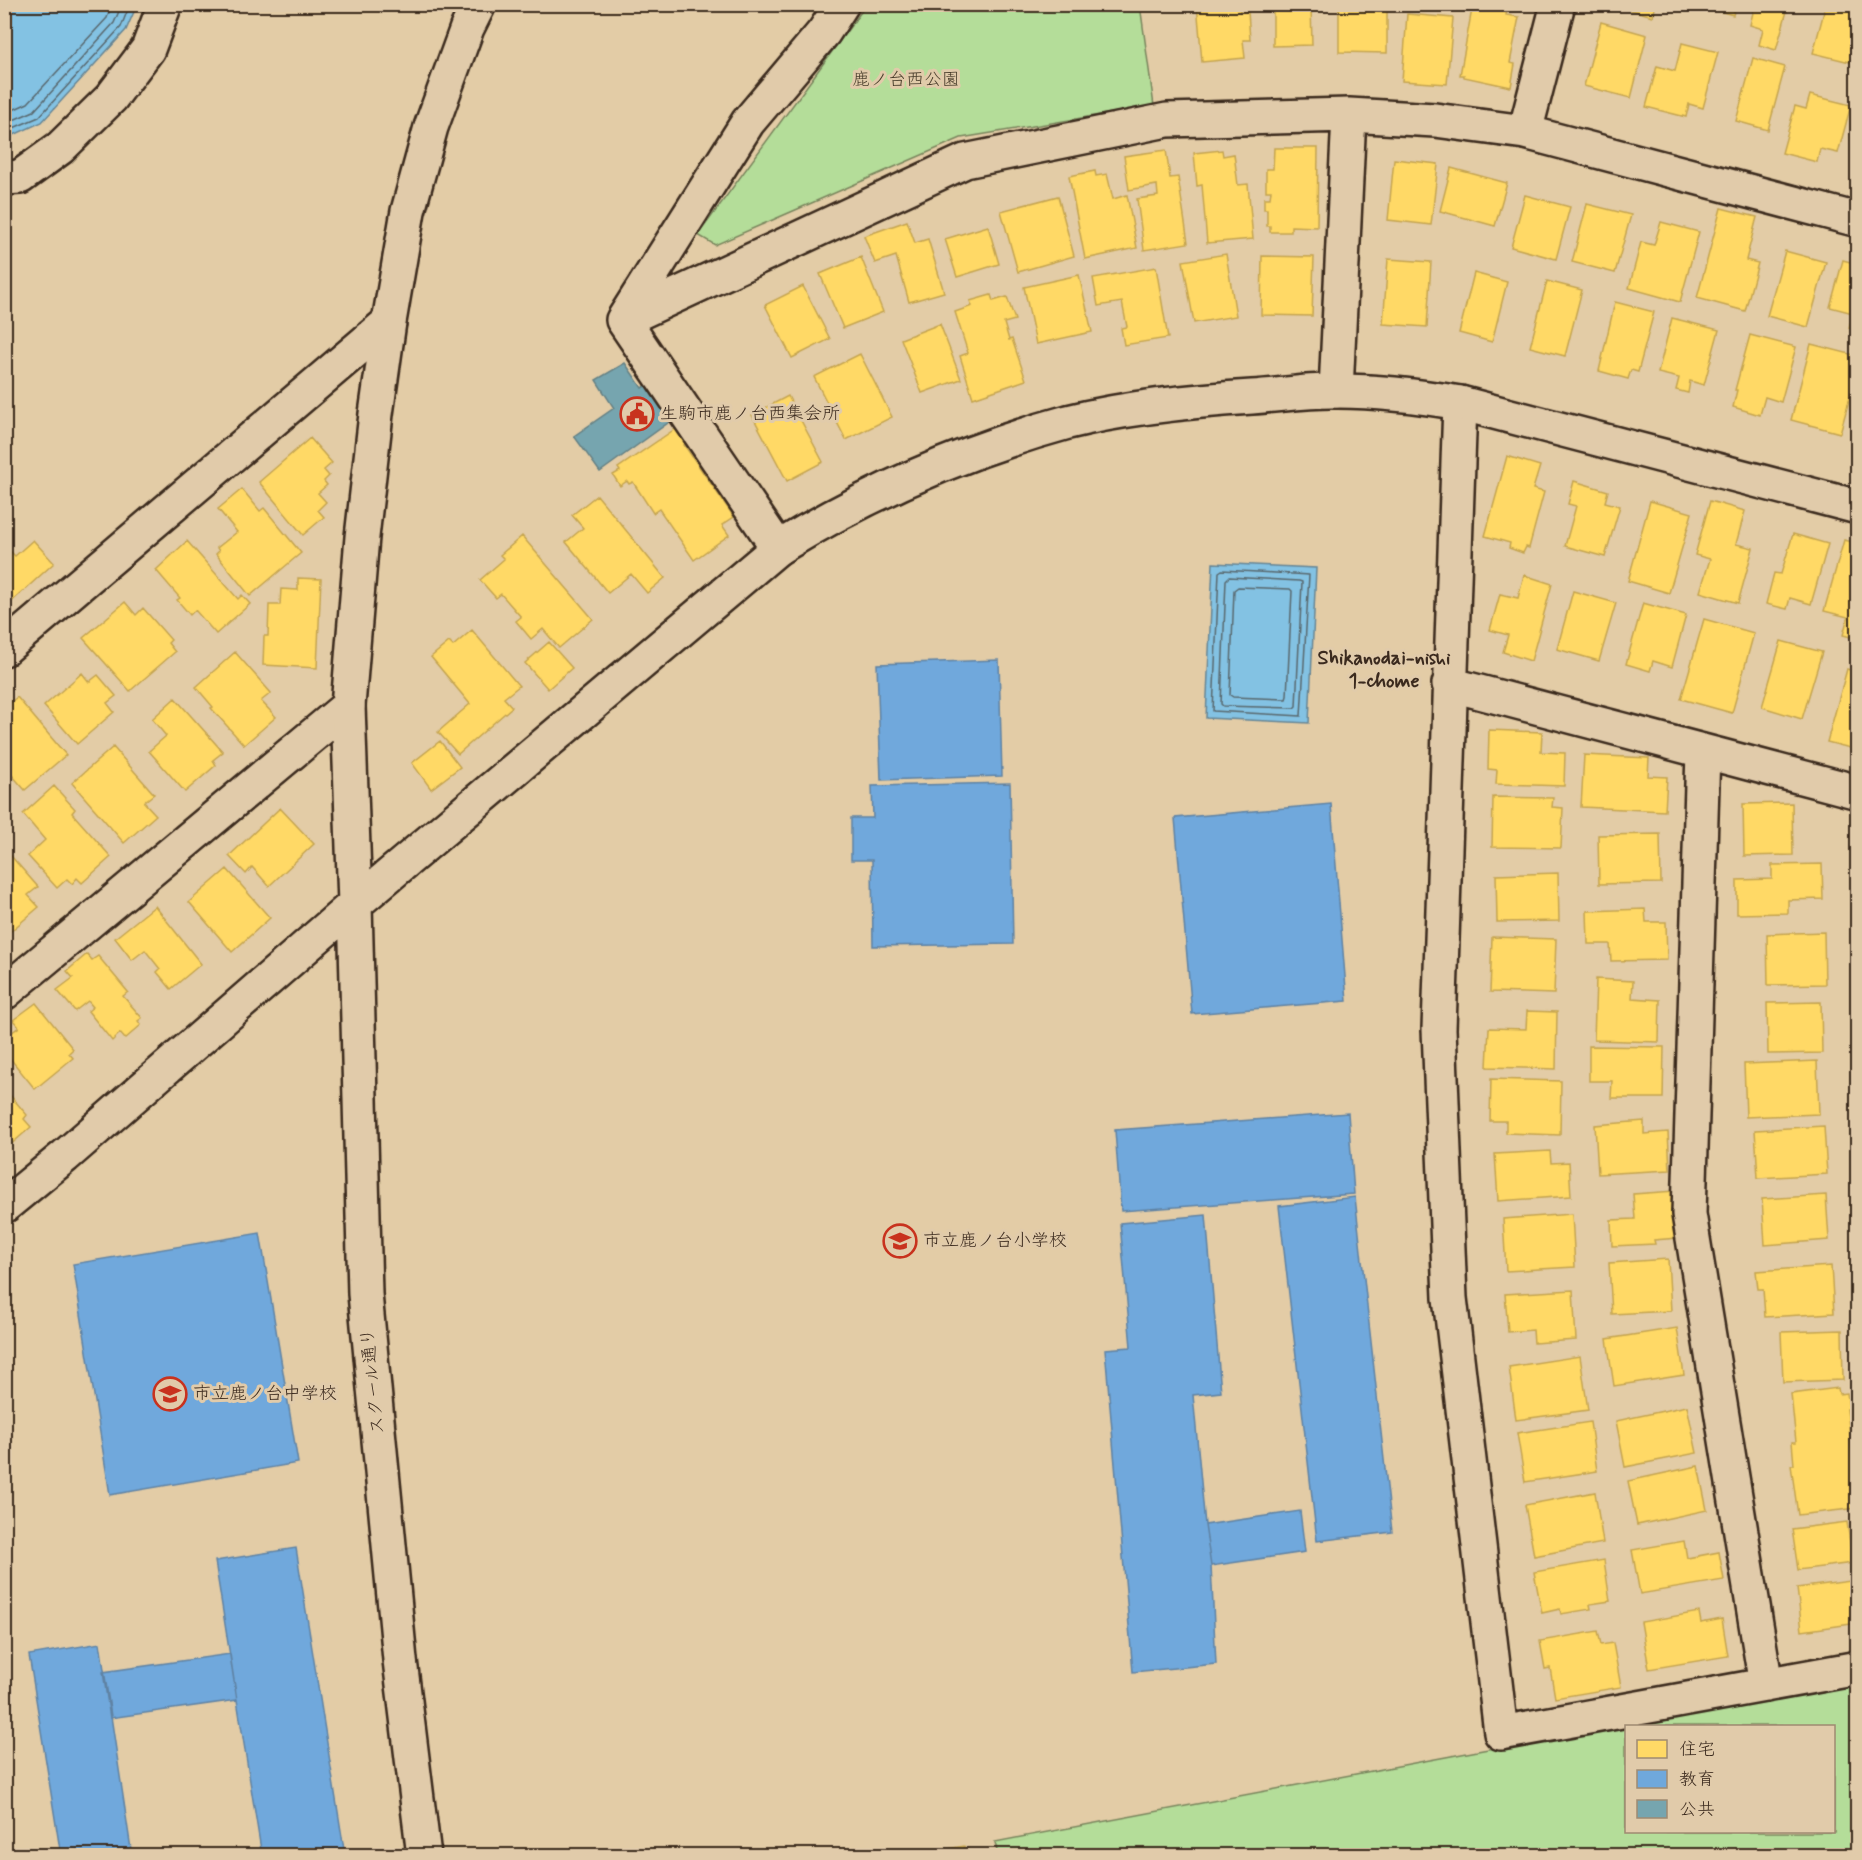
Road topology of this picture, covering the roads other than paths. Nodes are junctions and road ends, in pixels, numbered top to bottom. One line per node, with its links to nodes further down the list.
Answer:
1 (165, 4): 7 (street)
2 (479, 4): 10 (street, スクール通り)
3 (842, 4): 9 (street)
4 (1558, 4): 6 (street)
5 (1349, 115): 6 (street); 9 (street); 11 (street)
6 (1525, 132): 8 (street)
7 (4, 178)
8 (1857, 220)
9 (623, 320): 14 (street)
10 (388, 322): 15 (street); 17 (street, スクール通り)
11 (1336, 391): 12 (street); 14 (street)
12 (1460, 403): 13 (street); 16 (street)
13 (1857, 507)
14 (778, 548): 20 (street)
15 (4, 649)
16 (1449, 684): 18 (street); 24 (street)
17 (348, 706): 20 (street, スクール通り); 21 (street)
18 (1704, 751): 19 (street); 24 (street)
19 (1857, 792)
20 (355, 904): 22 (street); 25 (street, スクール通り)
21 (4, 993)
22 (4, 1206)
23 (1857, 1668): 24 (street)
24 (1766, 1684)
25 (424, 1856)

